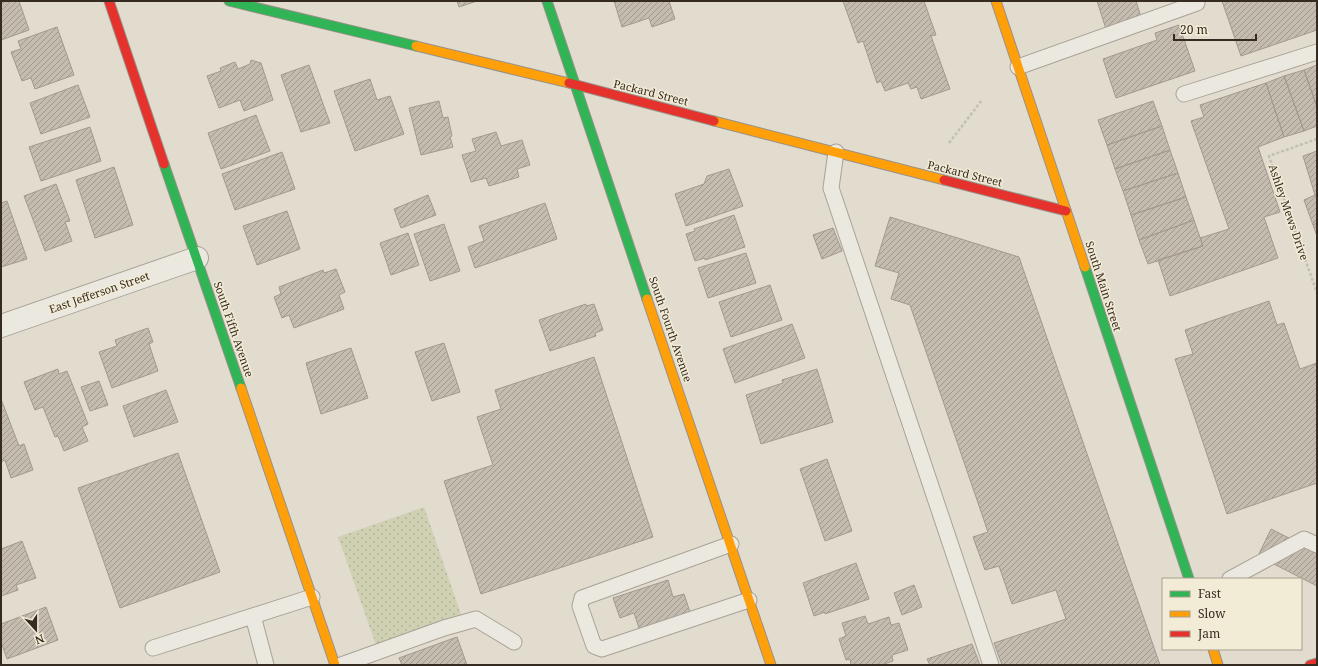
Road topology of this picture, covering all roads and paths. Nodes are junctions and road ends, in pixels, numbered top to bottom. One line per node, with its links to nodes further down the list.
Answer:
1 (109, 1): 15 (main road, South Fifth Avenue)
2 (229, 1): 8 (main road, Packard Street)
3 (547, 1): 8 (main road, South Fourth Avenue)
4 (996, 1): 7 (main road, South Main Street)
5 (1197, 3): 7 (lane)
6 (1317, 52): 9 (lane)
7 (1018, 67): 14 (main road, South Main Street)
8 (575, 85): 13 (main road, Packard Street); 18 (main road, South Fourth Avenue)
9 (1184, 94)
10 (982, 100): 12 (path)
11 (1317, 139): 16 (path, Ashley Mews Drive)
12 (949, 143)
13 (836, 152): 14 (main road, Packard Street); 33 (lane)
14 (1066, 211): 20 (main road, South Main Street)
15 (197, 258): 17 (street, East Jefferson Street); 22 (main road, South Fifth Avenue)
16 (1317, 293)
17 (1, 326)
18 (731, 544): 23 (main road, South Fourth Avenue); 23 (lane)
19 (1317, 545): 21 (lane)
20 (1189, 578)
21 (1232, 578)
22 (312, 597): 24 (lane); 30 (main road, South Fifth Avenue)
23 (749, 600): 32 (main road, South Fourth Avenue)
24 (254, 616): 26 (lane); 29 (lane)
25 (514, 642): 31 (lane)
26 (153, 648)
27 (1213, 650): 34 (main road)
28 (1317, 663): 35 (main road)
29 (266, 665)
30 (335, 665)
31 (341, 665)
32 (771, 665)
33 (991, 665)
34 (1218, 665)
35 (1310, 665)

